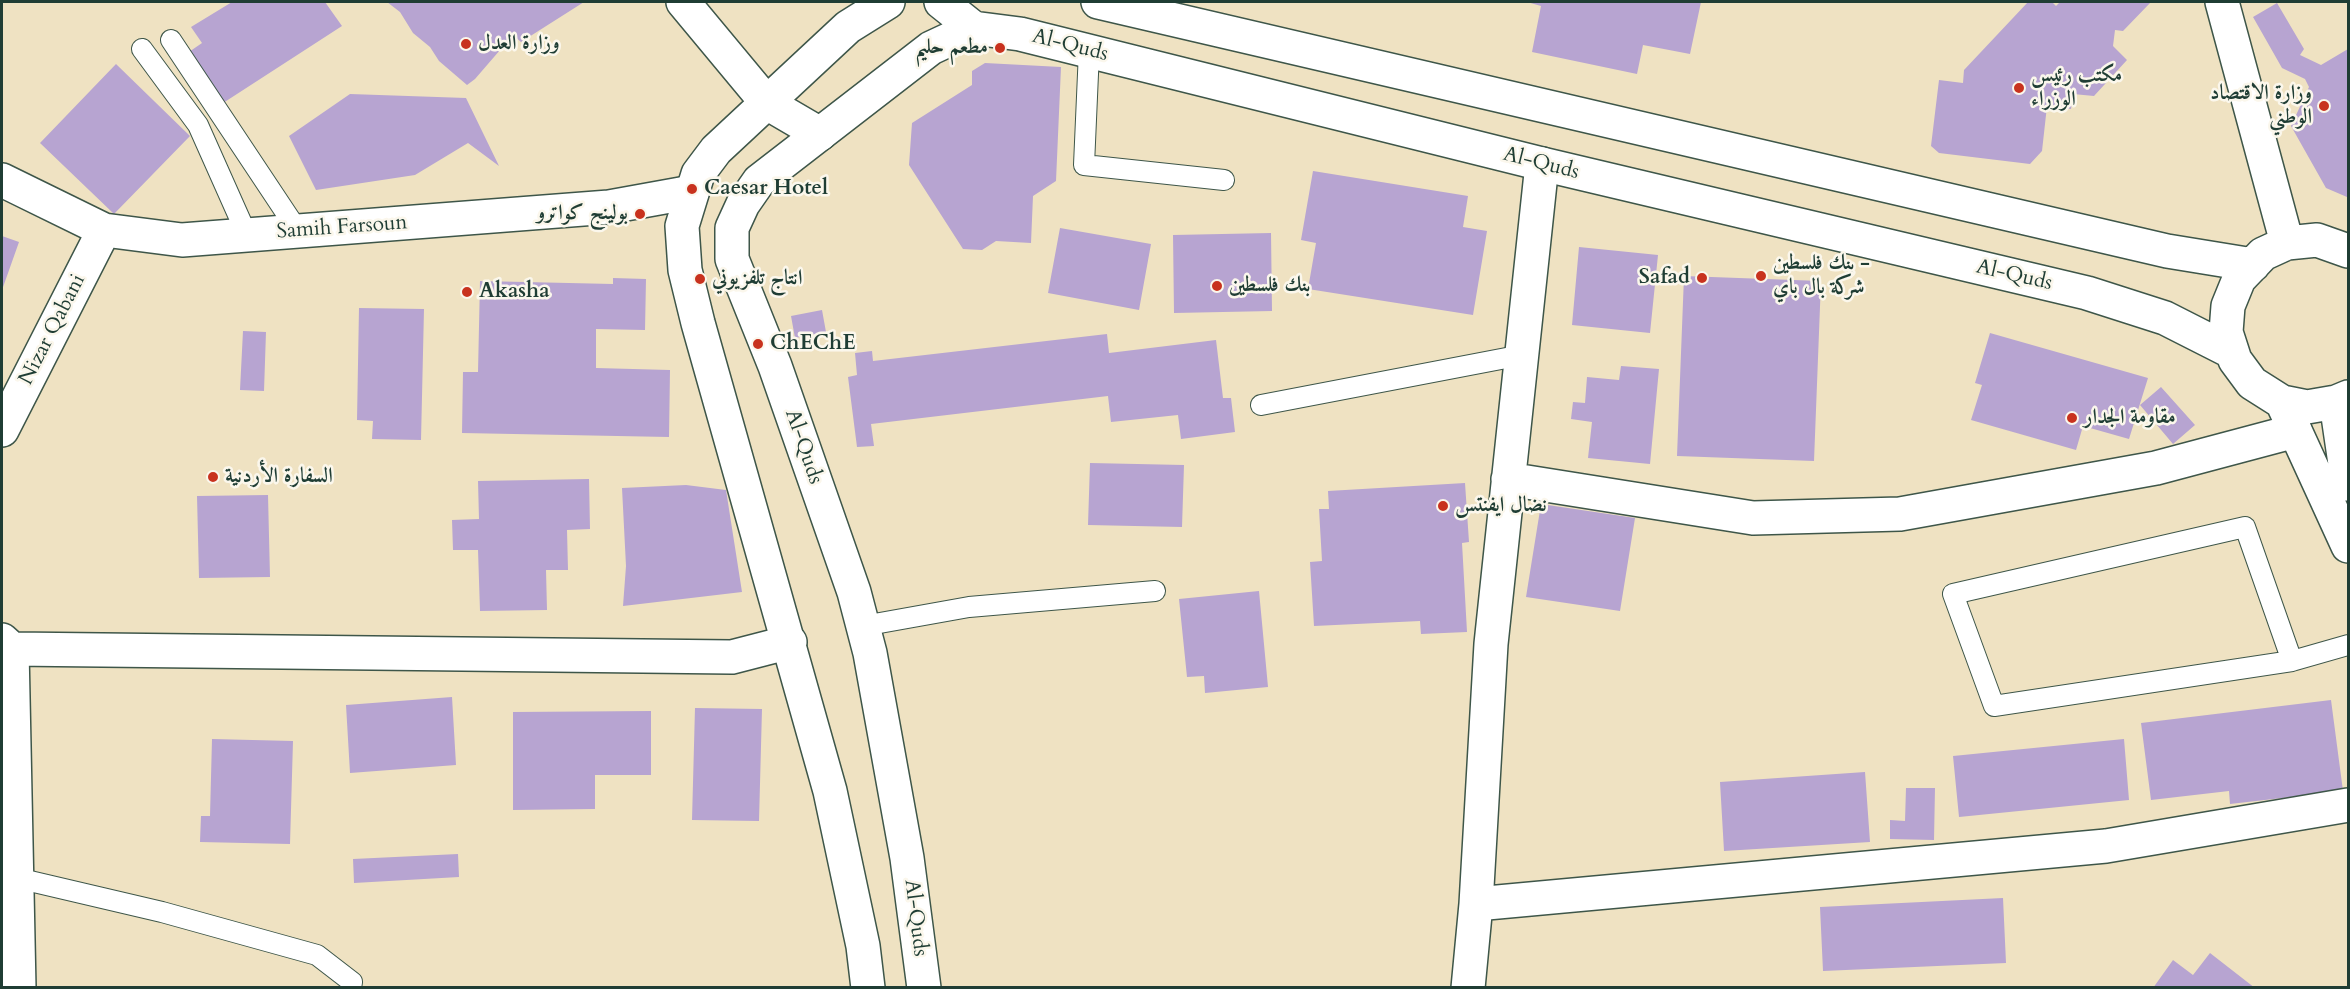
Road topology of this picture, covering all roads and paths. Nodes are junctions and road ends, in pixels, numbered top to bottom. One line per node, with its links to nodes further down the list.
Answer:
1 (683, 2): 10 (street)
2 (888, 2): 10 (street)
3 (941, 2): 6 (street)
4 (1098, 2): 21 (street)
5 (2222, 2): 19 (street)
6 (976, 30): 9 (street, Al-Quds); 11 (street, Al-Quds)
7 (171, 40): 17 (lane)
8 (142, 49): 18 (lane)
9 (1089, 51): 12 (street, Al-Quds); 14 (lane)
10 (767, 103): 11 (street); 15 (street)
11 (820, 134): 33 (street, Al-Quds)
12 (1542, 164): 22 (street, Al-Quds); 23 (street)
13 (2, 180): 16 (street, Samih Farsoun)
14 (1224, 180)
15 (692, 192): 17 (street, Samih Farsoun); 34 (street)
16 (104, 230): 18 (street, Samih Farsoun); 27 (street, Nizar Qabani)
17 (298, 231): 18 (street, Samih Farsoun)
18 (247, 235)
19 (2288, 243): 20 (street); 21 (street)
20 (2349, 250)
21 (2253, 265): 22 (street)
22 (2232, 352): 25 (street)
23 (1521, 355): 26 (lane); 29 (street)
24 (2342, 400): 25 (street); 30 (street)
25 (2282, 402): 28 (street)
26 (1261, 405)
27 (2, 430)
28 (2295, 431): 29 (street); 31 (street)
29 (1508, 479): 40 (street)
30 (2349, 484)
31 (2349, 546)
32 (1155, 591): 33 (lane)
33 (863, 626): 44 (street, Al-Quds)
34 (790, 642): 35 (street); 43 (street)
35 (7, 644): 39 (street)
36 (2349, 645): 37 (lane)
37 (2292, 661): 37 (lane)
38 (2349, 806): 40 (street)
39 (17, 878): 41 (street); 42 (lane)
40 (1476, 904): 45 (street)
41 (19, 987)
42 (351, 987)
43 (868, 987)
44 (924, 987)
45 (1468, 987)

